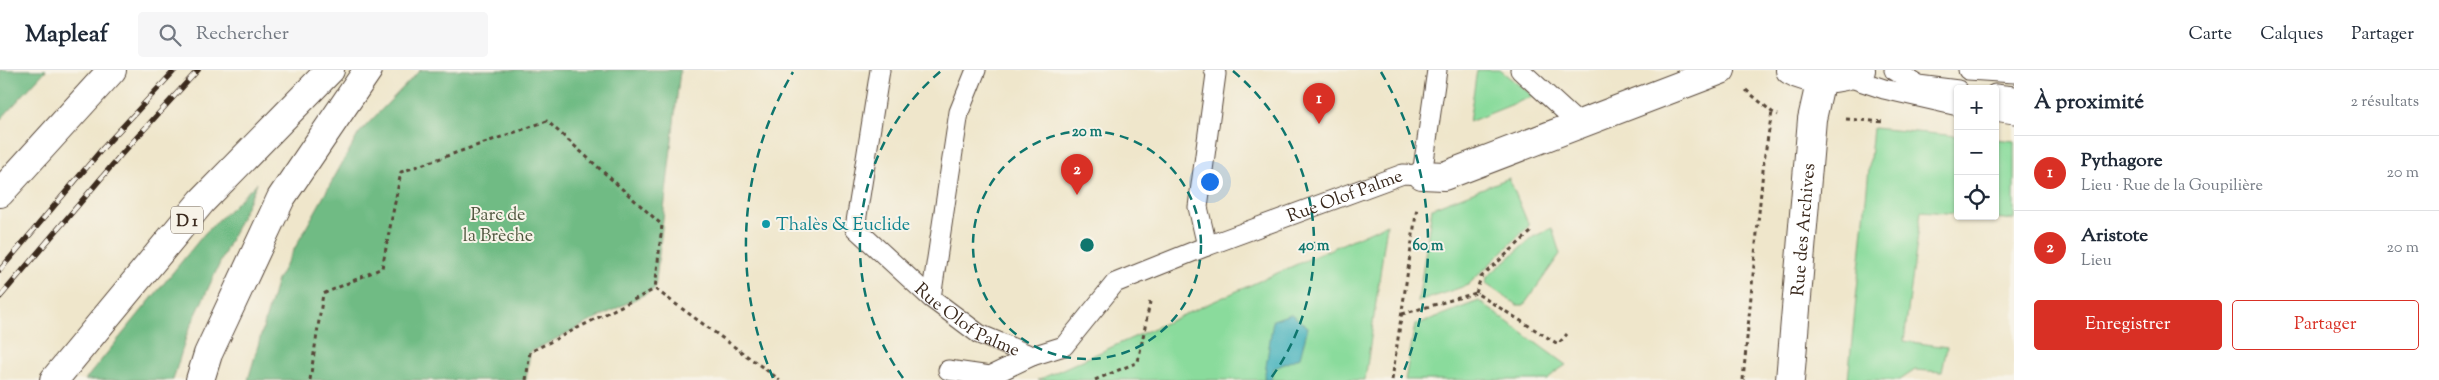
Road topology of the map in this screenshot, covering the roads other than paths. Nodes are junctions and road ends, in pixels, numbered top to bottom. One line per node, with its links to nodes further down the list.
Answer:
1 (112, 70): 24 (main road)
2 (330, 70): 29 (main road, D 1)
3 (368, 70): 30 (main road)
4 (880, 70): 26 (lane, Rue Olof Palme)
5 (976, 70): 26 (lane)
6 (1214, 70): 25 (lane)
7 (1437, 70): 23 (lane)
8 (1520, 70): 22 (lane)
9 (1790, 70): 15 (main road)
10 (1894, 70): 16 (lane)
11 (1968, 70): 13 (lane)
12 (1855, 73): 15 (main road); 19 (lane)
13 (2014, 73)
14 (1732, 78): 22 (main road)
15 (1821, 79): 31 (main road, Rue des Archives)
16 (1954, 90)
17 (1999, 94): 18 (lane)
18 (2014, 96)
19 (1954, 105)
20 (1999, 112): 21 (lane)
21 (2014, 114)
22 (1580, 125): 23 (main road)
23 (1422, 174): 25 (lane, Rue Olof Palme)
24 (0, 193)
25 (1208, 246): 27 (lane, Rue Olof Palme)
26 (931, 298): 27 (lane, Rue Olof Palme)
27 (1032, 356): 28 (lane)
28 (948, 370)
29 (54, 380)
30 (200, 380)
31 (1790, 380)

